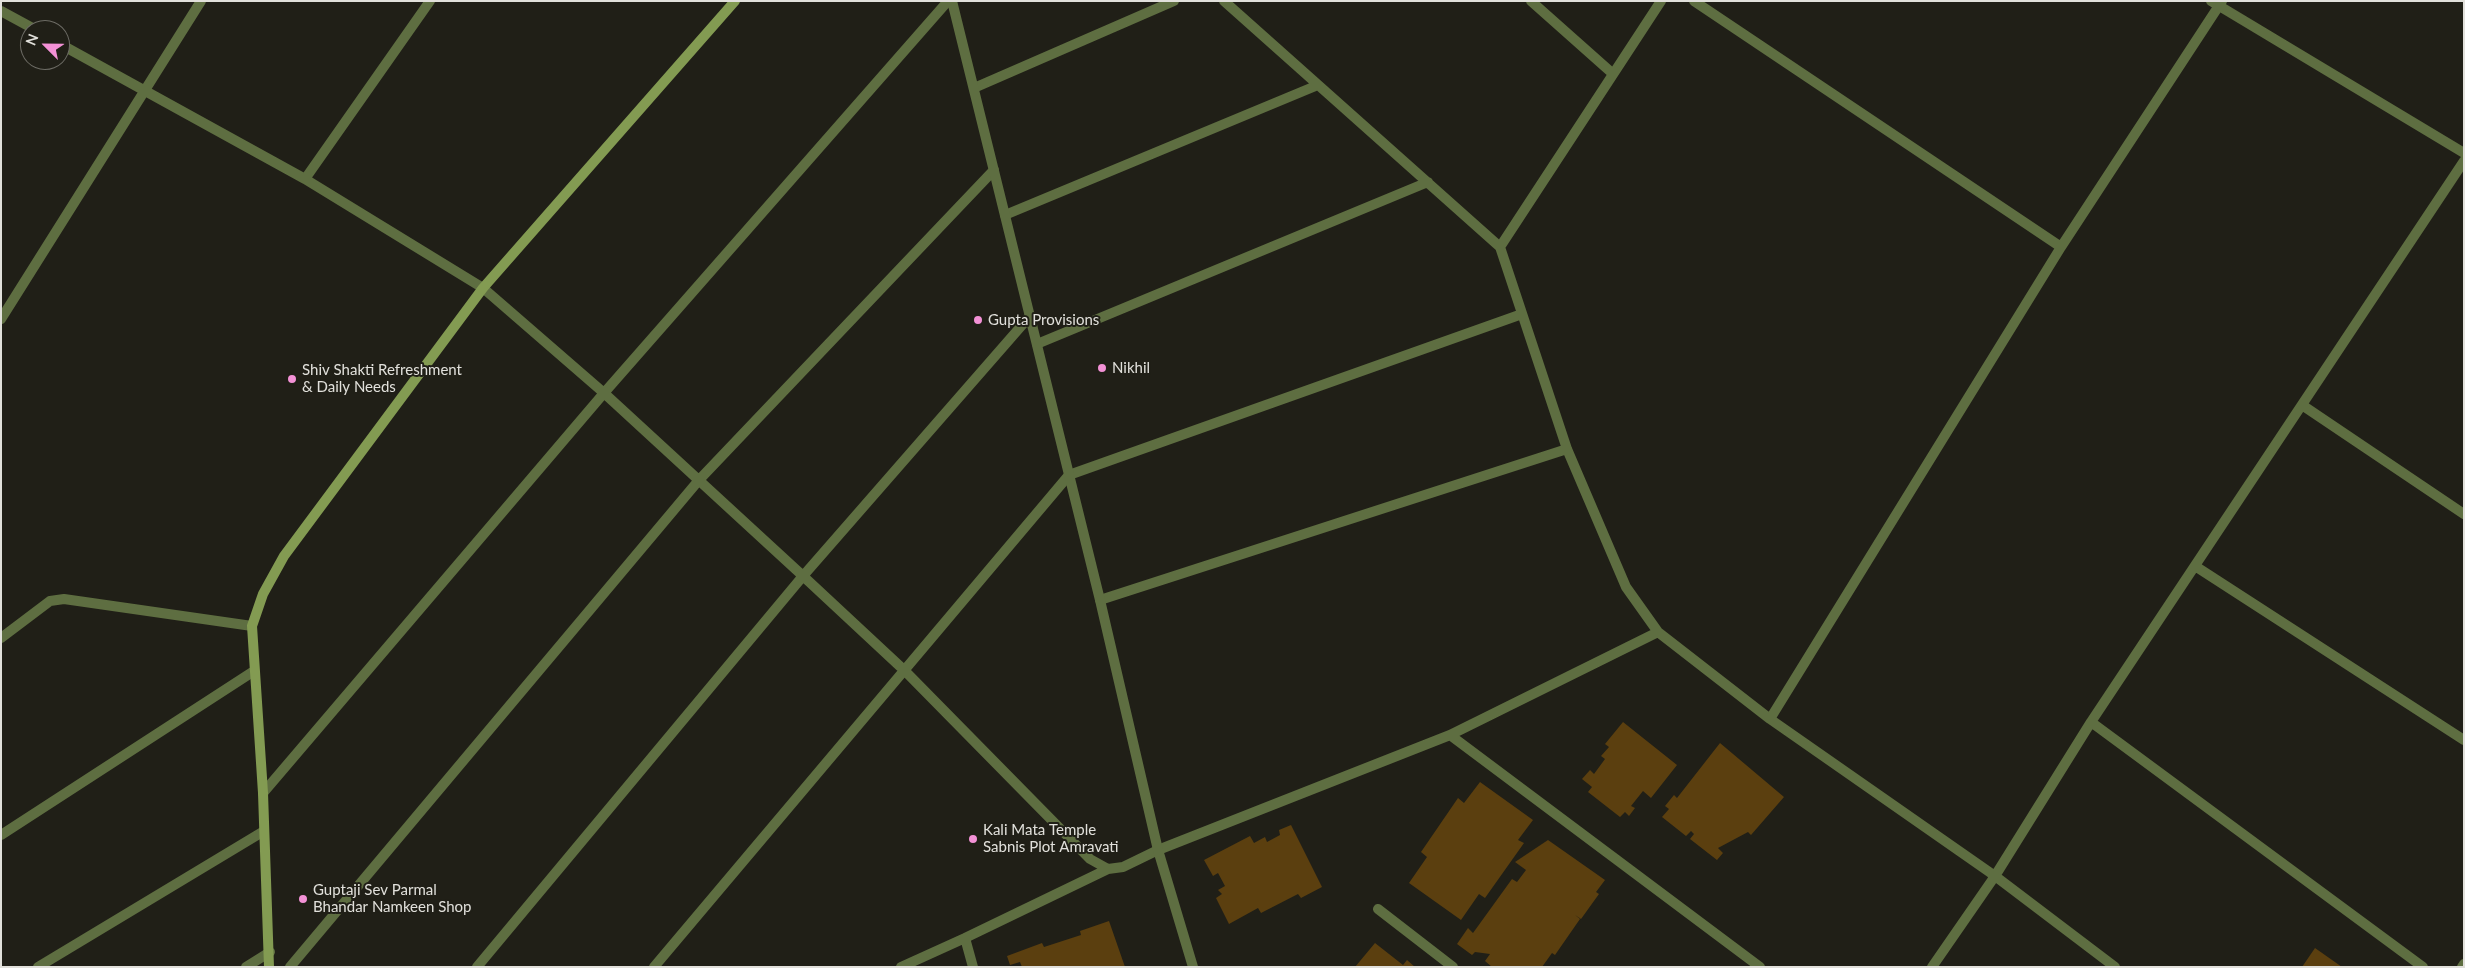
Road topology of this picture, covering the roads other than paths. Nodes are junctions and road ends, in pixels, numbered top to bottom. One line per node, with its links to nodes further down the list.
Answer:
1 (201, 1): 18 (street)
2 (430, 1): 22 (street)
3 (735, 1): 27 (main road)
4 (948, 1): 32 (street)
5 (952, 1): 17 (street)
6 (1174, 1): 17 (street)
7 (1532, 1): 15 (street)
8 (1661, 1): 15 (street)
9 (1694, 1): 26 (street)
10 (1225, 2): 16 (street)
11 (2217, 3): 19 (street); 26 (street)
12 (1, 11): 13 (street)
13 (20, 21)
14 (70, 50): 18 (street)
15 (1612, 73): 25 (street)
16 (1318, 85): 23 (street); 24 (street)
17 (974, 88): 21 (street)
18 (145, 92): 22 (street); 30 (street)
19 (2464, 153)
20 (2464, 161): 33 (street)
21 (994, 170): 24 (street); 36 (street)
22 (305, 179): 27 (street)
23 (1428, 182): 25 (street); 31 (street)
24 (1005, 214): 29 (street)
25 (1500, 247): 28 (street)
26 (2061, 247): 46 (street)
27 (483, 288): 32 (street); 41 (main road)
28 (1522, 314): 34 (street); 35 (street)
29 (1030, 316): 31 (street); 39 (street)
30 (1, 319)
31 (1037, 344): 35 (street)
32 (604, 394): 36 (street); 50 (street)
33 (2302, 405): 37 (street); 38 (street)
34 (1568, 449): 40 (street); 42 (street)
35 (1069, 475): 40 (street); 45 (street)
36 (698, 480): 39 (street); 62 (street)
37 (2464, 514)
38 (2194, 566): 47 (street); 49 (street)
39 (803, 576): 45 (street); 63 (street)
40 (1100, 600): 53 (street)
41 (252, 626): 43 (street); 44 (main road)
42 (1658, 632): 46 (street); 48 (street)
43 (1, 638)
44 (254, 671): 50 (main road); 52 (street)
45 (905, 671): 54 (street); 64 (street)
46 (1770, 719): 55 (street)
47 (2091, 722): 55 (street); 72 (street)
48 (1450, 735): 53 (street); 69 (street)
49 (2464, 740)
50 (263, 793): 51 (main road)
51 (264, 831): 58 (main road); 59 (street)
52 (1, 835)
53 (1158, 850): 54 (street); 67 (street)
54 (1108, 869): 57 (street)
55 (1994, 876): 70 (street); 71 (street)
56 (1378, 909): 68 (street)
57 (965, 938): 65 (street); 66 (street)
58 (270, 952): 60 (street); 61 (main road)
59 (38, 967)
60 (246, 967)
61 (269, 967)
62 (290, 967)
63 (477, 967)
64 (654, 967)
65 (901, 967)
66 (973, 967)
67 (1193, 967)
68 (1453, 967)
69 (1760, 967)
70 (1932, 967)
71 (2115, 967)
72 (2423, 967)

